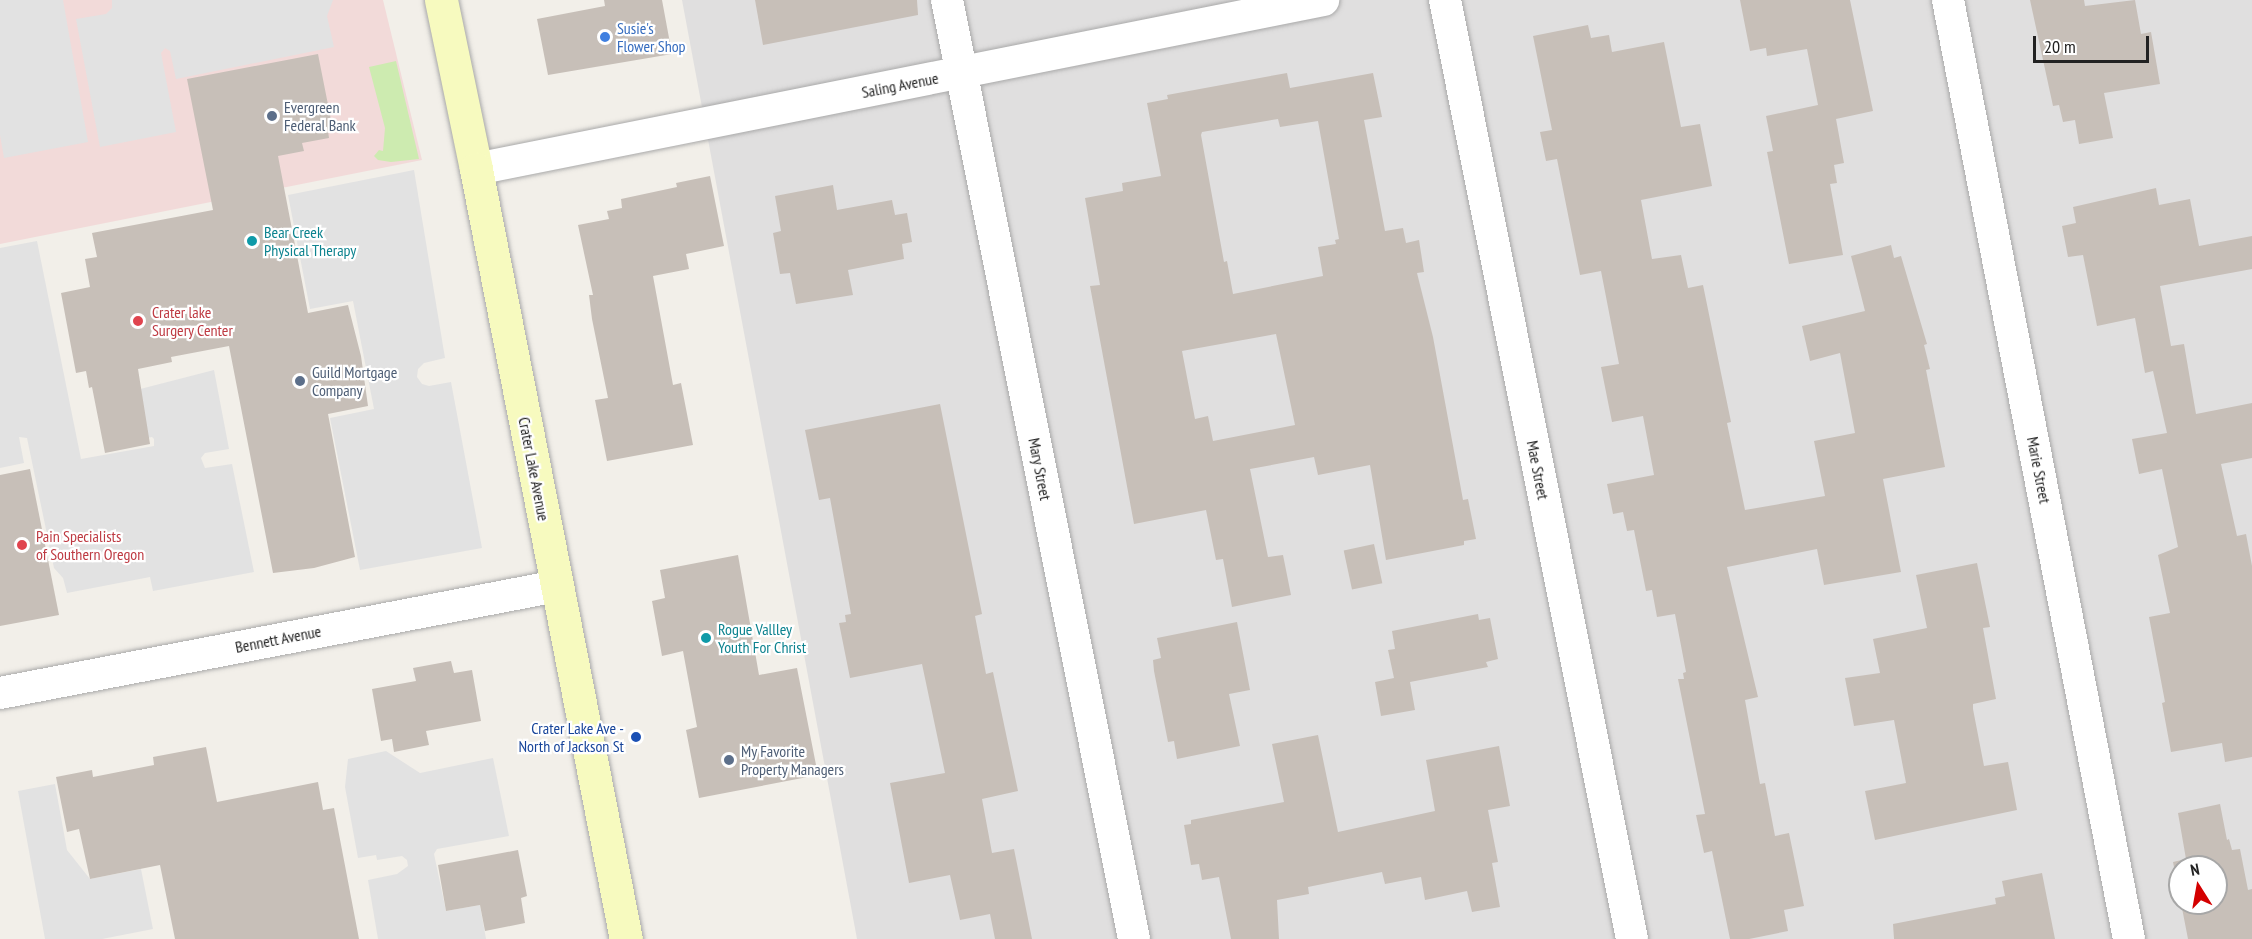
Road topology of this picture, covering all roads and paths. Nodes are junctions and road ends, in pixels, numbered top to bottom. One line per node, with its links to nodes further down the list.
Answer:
1 (441, 0): 7 (main road, Crater Lake Avenue)
2 (947, 0): 6 (street, Mary Street)
3 (1323, 0): 6 (street, Saling Avenue)
4 (1445, 0): 12 (street, Mae Street)
5 (1948, 0): 13 (street, Marie Street)
6 (962, 73): 7 (street, Saling Avenue); 11 (street, Mary Street)
7 (476, 169): 8 (main road, Crater Lake Avenue)
8 (557, 586): 9 (street, Bennett Avenue); 10 (main road, Crater Lake Avenue)
9 (0, 693)
10 (626, 939)
11 (1134, 939)
12 (1632, 939)
13 (2129, 939)

